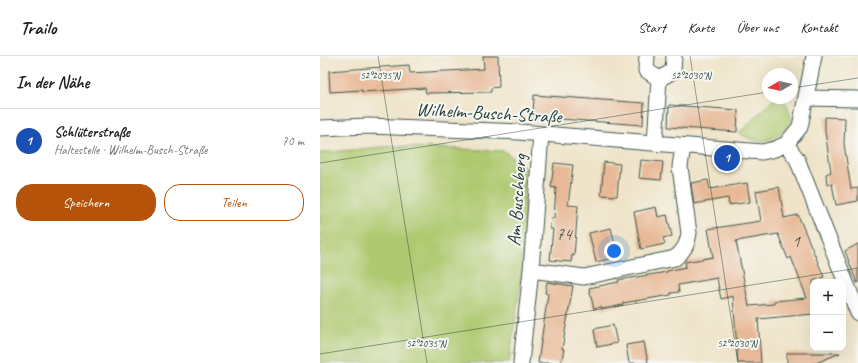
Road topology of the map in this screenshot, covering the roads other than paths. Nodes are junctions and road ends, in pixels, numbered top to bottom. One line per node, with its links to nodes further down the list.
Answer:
1 (647, 56): 4 (street)
2 (674, 56): 4 (street)
3 (814, 56): 5 (street)
4 (659, 79): 9 (street)
5 (806, 98): 6 (street); 10 (street)
6 (858, 99)
7 (320, 128): 8 (street, Wilhelm-Busch-Straße)
8 (541, 134): 9 (street, Wilhelm-Busch-Straße); 12 (street, Am Buschberg)
9 (655, 143): 11 (street, Wilhelm-Busch-Straße)
10 (786, 144): 11 (street, Wilhelm-Busch-Straße); 13 (street)
11 (683, 146): 12 (street, Am Buschberg)
12 (531, 270): 14 (street, Am Buschberg)
13 (858, 313)
14 (521, 363)

